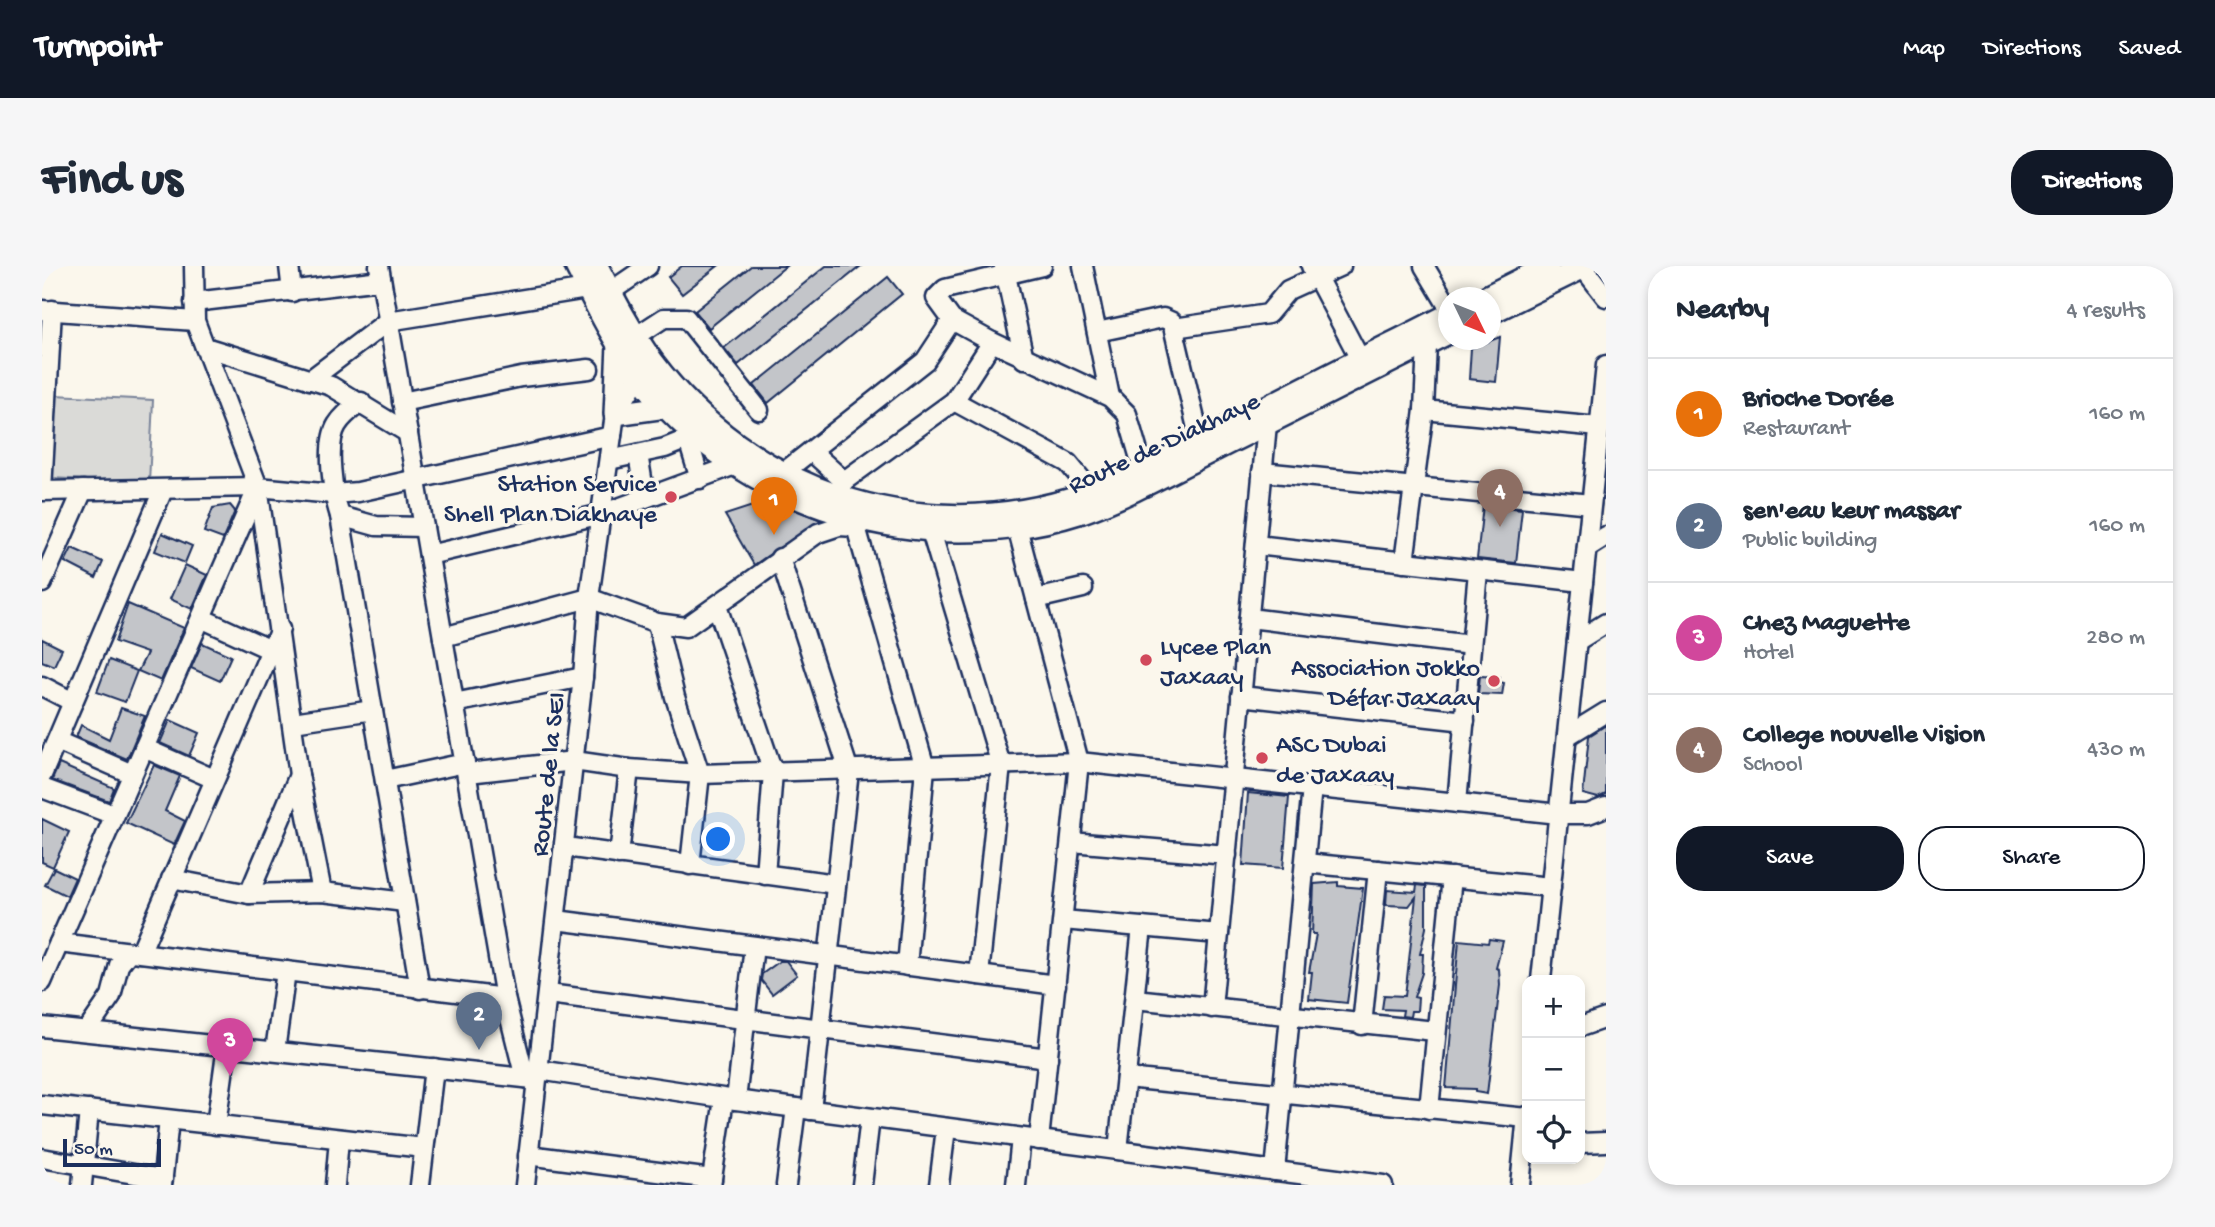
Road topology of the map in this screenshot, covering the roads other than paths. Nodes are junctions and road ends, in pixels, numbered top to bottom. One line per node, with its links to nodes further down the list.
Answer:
1 (194, 266): 21 (street)
2 (289, 266): 18 (street)
3 (576, 266): 15 (main road, Route de Diakhaye)
4 (597, 266): 19 (main road, Route de Diakhaye)
5 (648, 266): 19 (street)
6 (1042, 266): 12 (street)
7 (1083, 266): 29 (street)
8 (1341, 266): 13 (street)
9 (1424, 266): 16 (street)
10 (1548, 266): 17 (main road)
11 (1584, 267): 20 (street); 22 (main road)
12 (1005, 271): 24 (street); 35 (street)
13 (1313, 272): 28 (street); 36 (street)
14 (380, 273): 18 (street); 27 (street)
15 (587, 289): 27 (street); 31 (main road, Route de Diakhaye)
16 (1438, 289)
17 (1501, 290)
18 (292, 292): 21 (street)
19 (610, 292): 31 (main road, Route de Diakhaye)
20 (1606, 297)
21 (194, 303): 26 (street)
22 (1501, 308)
23 (47, 310): 26 (street); 51 (street)
24 (952, 320): 32 (street); 56 (street)
25 (1438, 320): 36 (main road, Route de Diakhaye)
26 (195, 321): 34 (street)
27 (388, 321): 40 (street); 44 (street)
28 (1174, 328): 29 (street); 55 (street)
29 (1097, 332): 41 (street)
30 (1438, 338): 33 (main road, Route de Diakhaye)
31 (627, 340): 39 (main road, Route de Diakhaye); 46 (street); 48 (main road)
32 (992, 342): 35 (street); 42 (street)
33 (1427, 344): 47 (street); 50 (main road, Route de Diakhaye)
34 (205, 347): 40 (street); 65 (street)
35 (1024, 359): 41 (street)
36 (1360, 359): 55 (main road, Route de Diakhaye)
37 (1606, 365): 49 (street)
38 (589, 369): 44 (street)
39 (647, 370): 45 (main road, Route de Diakhaye); 48 (street, Route de la SEI); 61 (main road, Route de Diakhaye)
40 (310, 380): 43 (street)
41 (1110, 397): 60 (street)
42 (954, 401): 67 (street); 71 (street)
43 (361, 402): 52 (street); 72 (street)
44 (402, 402): 52 (street)
45 (666, 407): 48 (main road); 54 (main road, Route de Diakhaye)
46 (759, 410)
47 (1424, 410): 49 (street); 66 (street)
48 (615, 414): 53 (street, Route de la SEI)
49 (1602, 423): 74 (street)
50 (1267, 424): 62 (street); 79 (main road, Route de Diakhaye)
51 (44, 431): 69 (street)
52 (408, 433): 63 (street)
53 (612, 436): 58 (street, Route de la SEI); 63 (street)
54 (692, 438): 57 (street); 59 (main road, Route de Diakhaye); 64 (street)
55 (1200, 441): 60 (main road, Route de Diakhaye)
56 (812, 452): 61 (street); 67 (street)
57 (638, 454): 58 (street); 73 (street)
58 (609, 460): 75 (street, Route de la SEI)
59 (735, 465): 64 (street); 77 (main road, Route de Diakhaye)
60 (1143, 468): 71 (main road, Route de Diakhaye)
61 (785, 472): 67 (main road, Route de Diakhaye)
62 (1262, 472): 66 (street); 82 (street)
63 (416, 479): 72 (street); 78 (street)
64 (700, 479): 73 (street)
65 (258, 487): 68 (street); 72 (street); 94 (street); 98 (street)
66 (1414, 487): 74 (street); 86 (street)
67 (840, 489): 71 (main road, Route de Diakhaye)
68 (163, 490): 70 (street); 106 (street)
69 (42, 491): 70 (street)
70 (83, 491): 88 (street)
71 (1092, 492)
72 (333, 494): 76 (street)
73 (645, 497): 75 (street)
74 (1591, 504): 83 (street)
75 (602, 514): 84 (street); 91 (street, Route de la SEI)
76 (340, 516): 78 (street); 108 (street)
77 (856, 523): 80 (main road, Route de Diakhaye); 85 (street); 119 (street)
78 (424, 527): 84 (street)
79 (1017, 527): 80 (main road, Route de Diakhaye); 92 (street)
80 (931, 531): 117 (street)
81 (1606, 536): 83 (street)
82 (1255, 545): 86 (street); 95 (street)
83 (1587, 548): 89 (street)
84 (429, 555): 99 (street)
85 (780, 558): 93 (street); 121 (street)
86 (1404, 562): 87 (street)
87 (1478, 571): 89 (street); 101 (street)
88 (43, 577)
89 (1583, 582): 100 (street)
90 (1083, 588): 92 (street)
91 (589, 598): 96 (street); 99 (street); 103 (street, Route de la SEI)
92 (1036, 599): 116 (street)
93 (717, 607): 96 (street); 122 (street)
94 (201, 618): 102 (street); 114 (street)
95 (1249, 618): 101 (street); 105 (street)
96 (657, 622): 123 (street)
97 (1606, 623): 100 (street)
98 (280, 629): 102 (street); 111 (street)
99 (443, 637): 107 (street)
100 (1577, 641): 112 (street)
101 (1471, 645): 110 (street)
102 (271, 650): 127 (street)
103 (583, 677): 107 (street); 115 (street, Route de la SEI)
104 (42, 686): 106 (street)
105 (1241, 696): 110 (street); 128 (street)
106 (73, 702): 113 (street)
107 (454, 703): 118 (street)
108 (373, 710): 111 (street); 129 (street)
109 (1606, 712): 112 (street)
110 (1465, 721): 132 (street)
111 (293, 722): 126 (street)
112 (1567, 736): 134 (street)
113 (50, 748): 124 (street); 125 (street)
114 (144, 748): 125 (street); 127 (street)
115 (574, 761): 118 (street); 120 (street); 137 (street, Route de la SEI)
116 (1079, 762): 117 (street); 128 (street); 136 (street)
117 (1001, 765): 119 (street); 161 (street)
118 (466, 768): 129 (street); 167 (street)
119 (925, 768): 121 (street); 159 (street)
120 (629, 769): 123 (street); 138 (street)
121 (849, 771): 122 (street); 146 (street)
122 (774, 772): 123 (street); 143 (street)
123 (700, 774): 141 (street)
124 (42, 775)
125 (132, 775): 135 (street)
126 (299, 775): 148 (street); 149 (street)
127 (214, 779): 145 (street)
128 (1234, 779): 130 (street); 139 (street)
129 (385, 780): 150 (street)
130 (1312, 787): 132 (street); 140 (street)
131 (42, 788): 135 (street)
132 (1457, 803): 134 (street)
133 (1606, 807): 134 (street)
134 (1559, 814): 147 (street)
135 (114, 816): 155 (street)
136 (1071, 842): 139 (street); 152 (street)
137 (565, 847): 138 (street); 151 (street, Route de la SEI)
138 (619, 855): 141 (street)
139 (1227, 855): 154 (street)
140 (1305, 863): 142 (street); 170 (street)
141 (690, 864): 143 (street)
142 (1378, 870): 144 (street); 173 (street)
143 (765, 875): 146 (street)
144 (1452, 877): 147 (street); 178 (street)
145 (172, 879): 149 (street); 157 (street)
146 (836, 884): 158 (street)
147 (1551, 887): 162 (street)
148 (322, 892): 149 (street); 150 (street)
149 (249, 894)
150 (405, 902): 165 (street)
151 (556, 920): 156 (street); 166 (street, Route de la SEI)
152 (1063, 920): 153 (street); 164 (street)
153 (1143, 927): 154 (street); 168 (street)
154 (1219, 934): 169 (street)
155 (59, 943): 157 (street); 163 (street)
156 (754, 946): 158 (street); 172 (street)
157 (134, 953): 160 (street); 177 (street)
158 (828, 955): 159 (street); 176 (street)
159 (907, 966): 161 (street)
160 (286, 971): 165 (street); 180 (street)
161 (979, 975): 164 (street)
162 (1542, 975)
163 (42, 982)
164 (1056, 985): 181 (street)
165 (420, 989): 167 (street)
166 (548, 994): 172 (street); 183 (street, Route de la SEI)
167 (505, 998): 183 (street)
168 (1135, 999): 169 (street); 184 (street)
169 (1212, 1007): 170 (street)
170 (1290, 1016): 173 (street); 185 (street)
171 (1606, 1018): 174 (street)
172 (745, 1020): 176 (street); 186 (street)
173 (1362, 1025): 178 (street)
174 (1585, 1025)
175 (42, 1027): 177 (street)
176 (820, 1029): 181 (street); 188 (street)
177 (87, 1031): 179 (street)
178 (1435, 1031): 189 (street)
179 (227, 1046): 180 (street); 194 (street)
180 (275, 1051): 182 (street)
181 (1048, 1058): 198 (street)
182 (435, 1068): 183 (street); 201 (street)
183 (534, 1076): 186 (street); 203 (street, Route de la SEI)
184 (1126, 1078): 185 (street); 202 (street)
185 (1283, 1092): 189 (street); 207 (street)
186 (730, 1100): 188 (street); 210 (street)
187 (42, 1105): 190 (street)
188 (804, 1109): 192 (street); 215 (street)
189 (1429, 1109): 191 (street)
190 (89, 1110): 193 (street); 206 (street)
191 (1522, 1117)
192 (870, 1118): 195 (street); 216 (street)
193 (169, 1119): 194 (street); 209 (street)
194 (216, 1125): 197 (street)
195 (946, 1128): 196 (street); 217 (street)
196 (1021, 1138): 198 (street); 218 (street)
197 (340, 1139): 201 (street); 212 (street)
198 (1039, 1140): 202 (street)
199 (1606, 1142): 200 (street)
200 (1585, 1143)
201 (424, 1148): 213 (street)
202 (1118, 1150): 207 (street)
203 (528, 1155): 210 (street); 214 (street, Route de la SEI)
204 (42, 1158): 206 (street)
205 (1523, 1164): 220 (street)
206 (83, 1166): 209 (street); 211 (street)
207 (1275, 1171): 208 (street)
208 (1316, 1181): 219 (street)
209 (163, 1182)
210 (712, 1182)
211 (82, 1185)
212 (335, 1185)
213 (420, 1185)
214 (525, 1185)
215 (786, 1185)
216 (862, 1185)
217 (939, 1185)
218 (1016, 1185)
219 (1382, 1185)
220 (1520, 1185)

